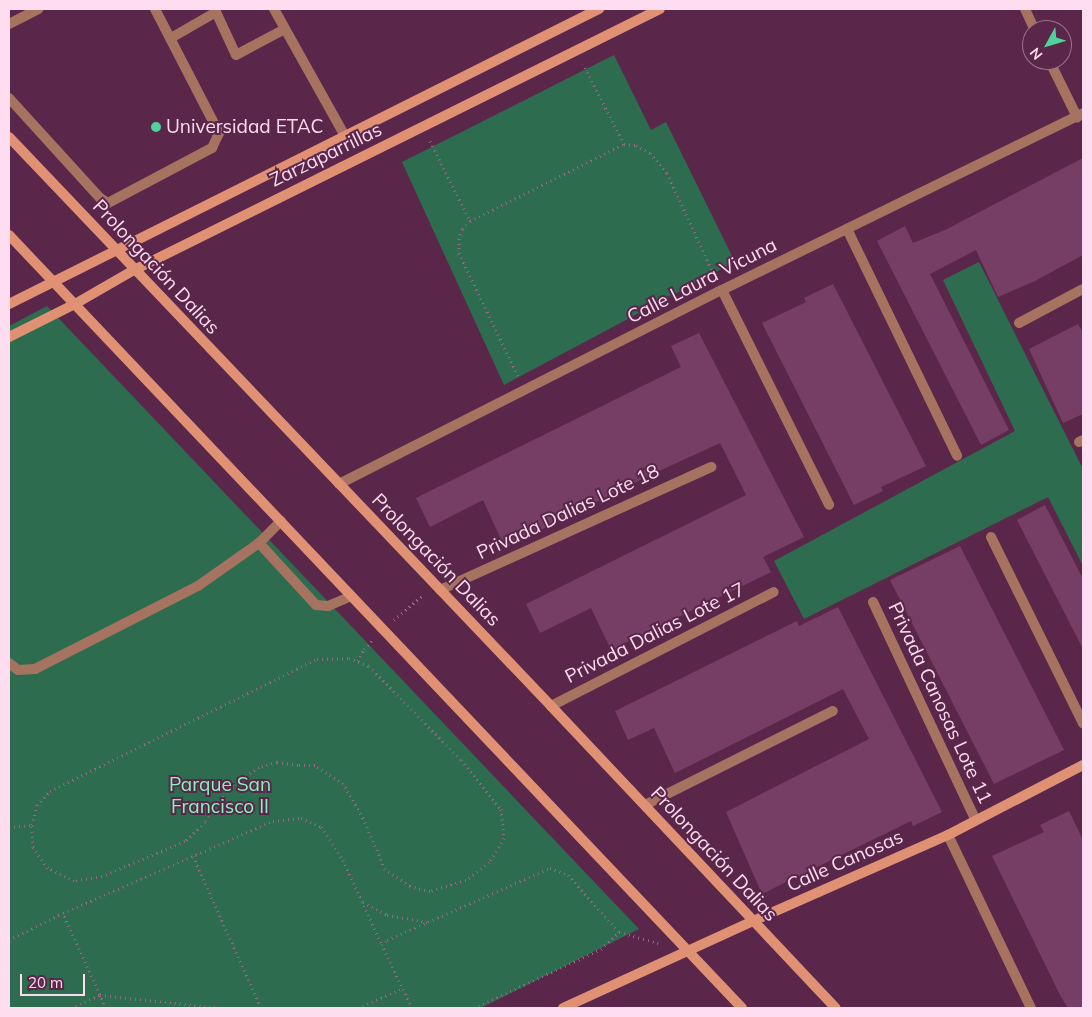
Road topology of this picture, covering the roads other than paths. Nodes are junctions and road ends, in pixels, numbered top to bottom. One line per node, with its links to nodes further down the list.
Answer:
1 (38, 9): 6 (street)
2 (155, 9): 8 (street)
3 (274, 9): 7 (street)
4 (599, 9): 12 (main road, Zarzaparrillas)
5 (660, 9): 17 (main road, Zarzaparrillas)
6 (9, 24)
7 (285, 30): 8 (street); 12 (street)
8 (171, 38): 10 (street)
9 (1055, 70): 11 (street)
10 (9, 98)
11 (1080, 115): 14 (street, Calle Laura Vicuna)
12 (345, 136): 16 (main road, Zarzaparrillas)
13 (9, 137): 16 (main road, Prolongación Dalias)
14 (847, 229): 20 (street, Calle Laura Vicuna); 25 (street)
15 (9, 235): 18 (main road)
16 (116, 251): 17 (main road, Prolongación Dalias); 18 (main road, Zarzaparrillas)
17 (134, 270): 22 (main road, Zarzaparrillas); 27 (main road, Prolongación Dalias)
18 (53, 282): 21 (main road, Zarzaparrillas); 22 (main road)
19 (1083, 289): 23 (street)
20 (722, 290): 27 (street, Calle Laura Vicuna); 28 (street)
21 (9, 304)
22 (75, 304): 24 (main road, Zarzaparrillas); 29 (main road)
23 (1019, 323)
24 (9, 337)
25 (957, 456)
26 (711, 467): 32 (street, Privada Dalias Lote 18)
27 (339, 484): 32 (main road, Prolongación Dalias)
28 (829, 505)
29 (281, 521): 31 (street); 34 (main road)
30 (992, 537): 39 (street)
31 (259, 543): 34 (street); 36 (street)
32 (438, 587): 37 (main road, Prolongación Dalias)
33 (774, 592): 37 (street, Privada Dalias Lote 17)
34 (351, 596): 45 (main road)
35 (873, 602): 42 (street, Privada Canosas Lote 11)
36 (9, 662)
37 (551, 706): 41 (main road, Prolongación Dalias)
38 (833, 711): 41 (street)
39 (1083, 723)
40 (1083, 766): 42 (main road, Calle Canosas)
41 (645, 805): 44 (main road, Prolongación Dalias)
42 (975, 820): 43 (main road, Calle Canosas)
43 (948, 835): 44 (main road, Calle Canosas); 49 (street)
44 (753, 921): 45 (main road, Calle Canosas); 48 (main road, Prolongación Dalias)
45 (687, 951): 46 (main road, Calle Canosas); 47 (main road)
46 (563, 1008)
47 (742, 1008)
48 (836, 1008)
49 (1031, 1008)

